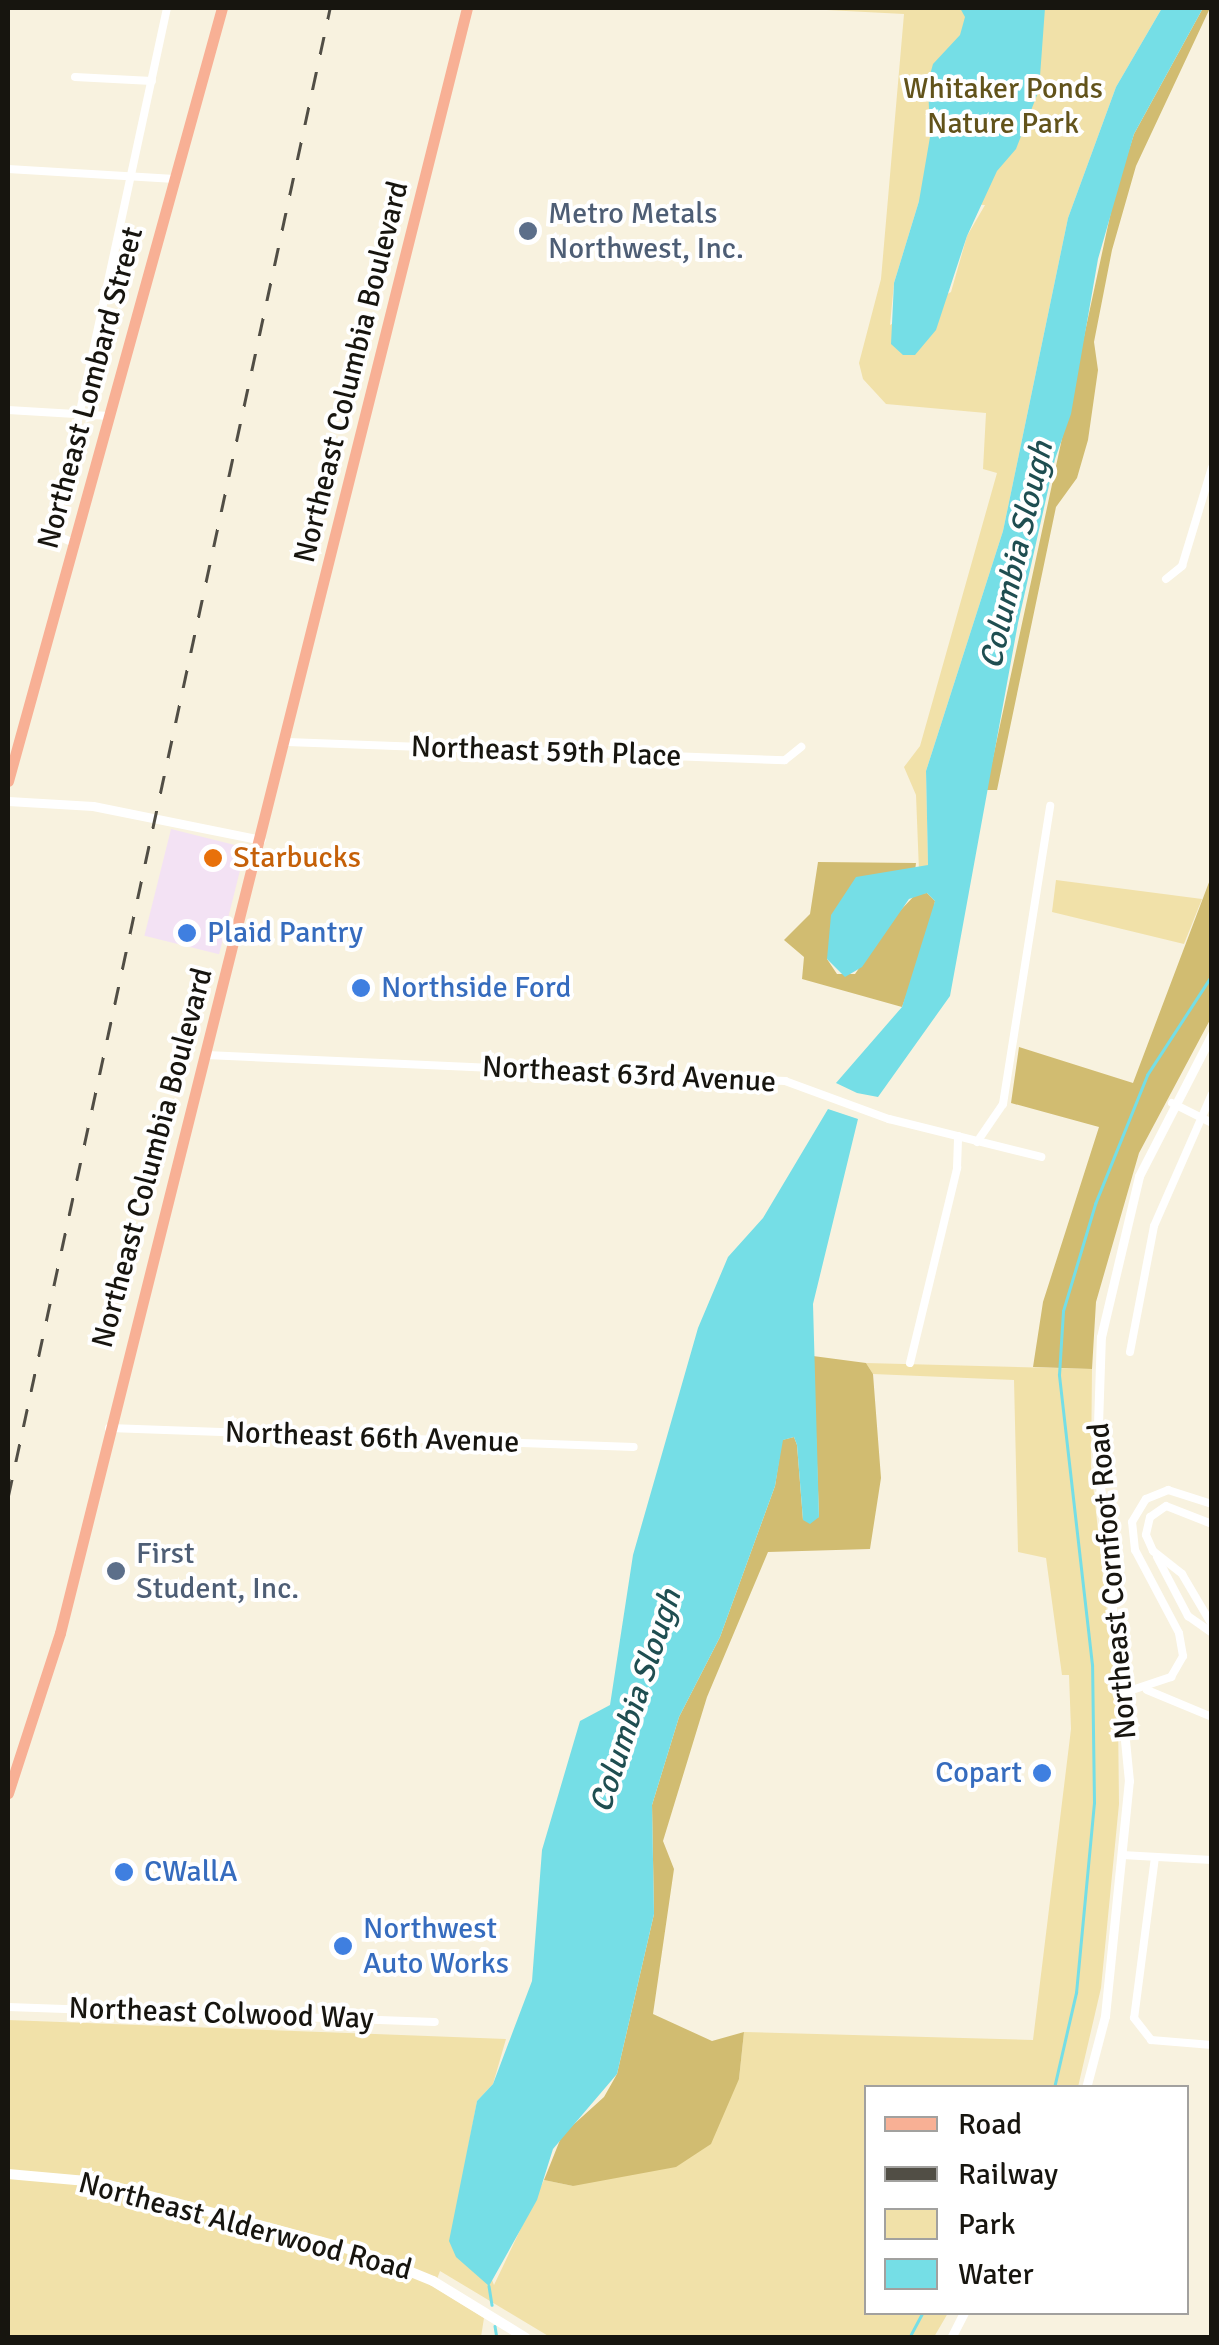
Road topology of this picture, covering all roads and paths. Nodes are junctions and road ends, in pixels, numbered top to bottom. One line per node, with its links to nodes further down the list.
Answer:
1 (166, 8): 5 (street)
2 (222, 8): 8 (main road, Northeast Lombard Street)
3 (467, 8): 15 (main road, Northeast Columbia Boulevard)
4 (74, 78): 5 (street)
5 (152, 81): 7 (street)
6 (8, 168): 7 (street)
7 (129, 174): 8 (street); 10 (street)
8 (175, 179): 11 (main road, Northeast Lombard Street)
9 (8, 410): 10 (street)
10 (80, 415): 11 (street); 13 (street)
11 (109, 416): 13 (main road, Northeast Lombard Street)
12 (1212, 467): 14 (street)
13 (74, 543): 17 (main road, Northeast Lombard Street)
14 (1166, 579)
15 (287, 742): 16 (street, Northeast 59th Place); 20 (main road, Northeast Columbia Boulevard)
16 (801, 748)
17 (8, 781)
18 (8, 800): 20 (street)
19 (1050, 806): 28 (street)
20 (262, 840): 22 (main road, Northeast Columbia Boulevard)
21 (1212, 1034): 24 (street, Northeast Cornfoot Road)
22 (206, 1055): 27 (street, Northeast 63rd Avenue); 32 (main road, Northeast Columbia Boulevard)
23 (1212, 1094): 25 (street)
24 (1172, 1103): 25 (street); 38 (street, Northeast Cornfoot Road)
25 (1198, 1116): 26 (street); 30 (street)
26 (1212, 1123)
27 (958, 1136): 28 (street, Northeast 63rd Avenue); 31 (street)
28 (977, 1142): 29 (street, Northeast 63rd Avenue)
29 (1041, 1157)
30 (1130, 1352)
31 (910, 1362)
32 (110, 1428): 33 (street, Northeast 66th Avenue); 40 (main road, Northeast Columbia Boulevard)
33 (634, 1448)
34 (1212, 1504): 37 (street)
35 (1212, 1524): 36 (street)
36 (1212, 1629)
37 (1148, 1690): 38 (street); 39 (street)
38 (1124, 1693): 41 (street, Northeast Cornfoot Road)
39 (1212, 1716)
40 (8, 1793)
41 (1122, 1855): 42 (street); 47 (street, Northeast Cornfoot Road)
42 (1155, 1858): 43 (street); 46 (street)
43 (1212, 1860)
44 (8, 2006): 45 (street, Northeast Colwood Way)
45 (435, 2022)
46 (1212, 2045)
47 (1087, 2085)
48 (8, 2174): 50 (main road, Northeast Alderwood Road)
49 (962, 2315): 51 (street)
50 (526, 2338)
51 (951, 2338)

